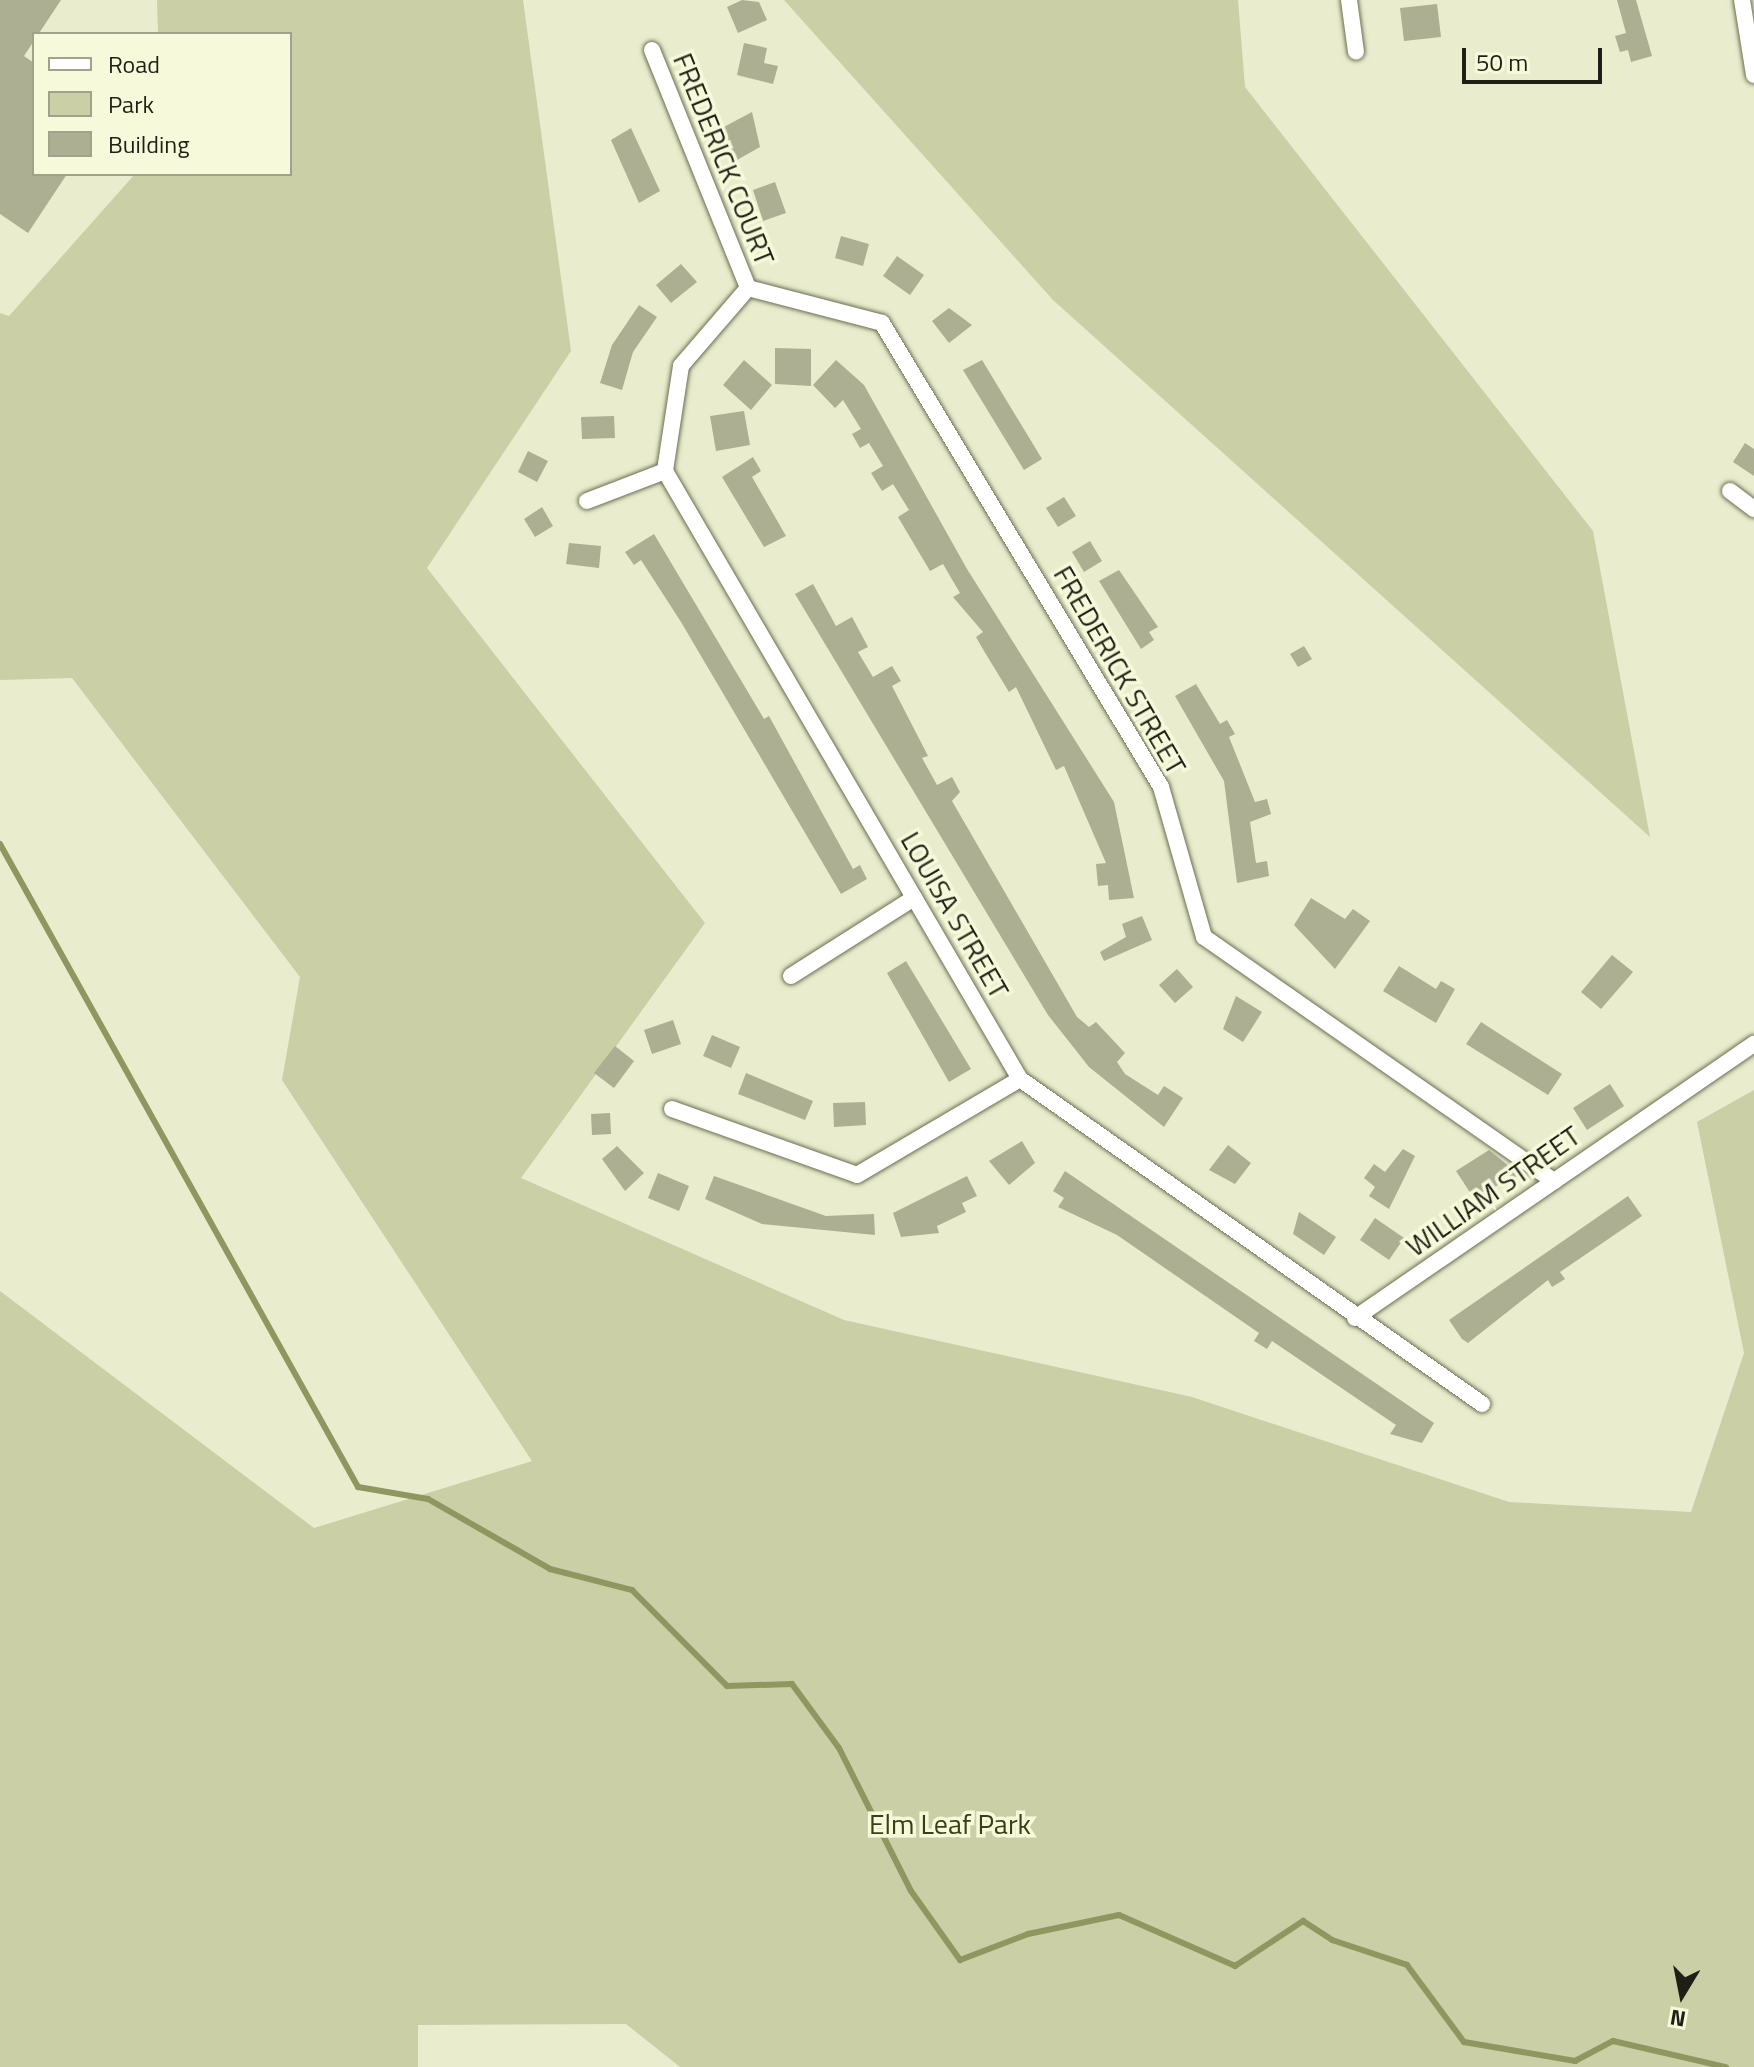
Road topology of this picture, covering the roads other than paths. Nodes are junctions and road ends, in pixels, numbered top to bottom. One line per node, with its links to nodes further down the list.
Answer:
1 (1349, 0): 4 (street)
2 (1742, 0): 5 (street)
3 (652, 50): 6 (street, FREDERICK COURT)
4 (1356, 52)
5 (1754, 75)
6 (748, 288): 7 (street); 16 (street, FREDERICK STREET)
7 (665, 471): 9 (street); 11 (street, LOUISA STREET)
8 (1730, 491): 10 (street)
9 (587, 501)
10 (1754, 509)
11 (914, 898): 12 (street); 14 (street, LOUISA STREET)
12 (791, 976)
13 (1754, 1044): 16 (street, WILLIAM STREET)
14 (1020, 1079): 15 (street); 17 (street, LOUISA STREET)
15 (672, 1109)
16 (1554, 1181): 17 (street, WILLIAM STREET)
17 (1355, 1318): 18 (street, LOUISA STREET)
18 (1482, 1404)

